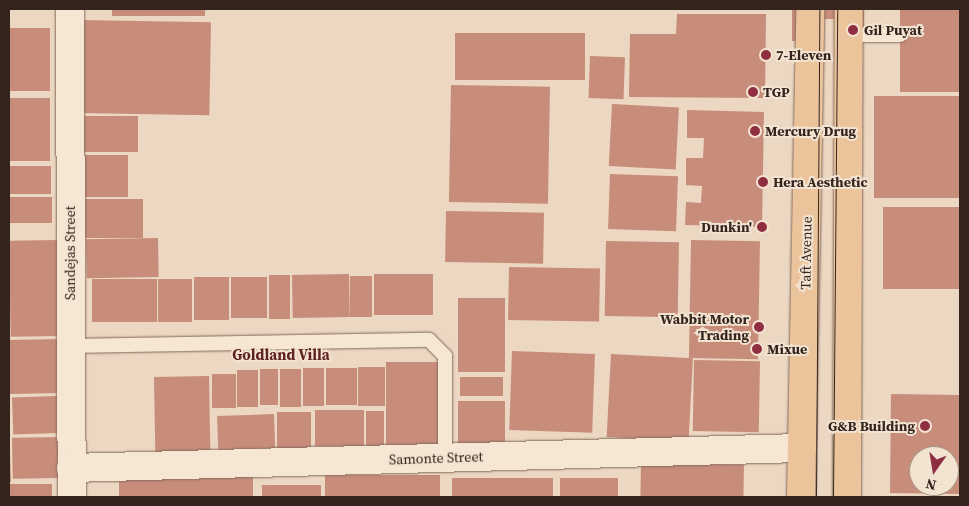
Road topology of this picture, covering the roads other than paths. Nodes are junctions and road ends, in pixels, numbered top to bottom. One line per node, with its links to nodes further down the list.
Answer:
1 (70, 9): 5 (street, Sandejas Street)
2 (810, 9): 6 (main road, Taft Avenue)
3 (848, 22): 4 (lane); 11 (main road)
4 (900, 35)
5 (70, 346): 7 (lane); 8 (street, Sandejas Street)
6 (802, 448): 7 (street, Samonte Street); 10 (main road, Taft Avenue)
7 (444, 458): 8 (street, Samonte Street)
8 (71, 468): 9 (street, Sandejas Street)
9 (72, 497)
10 (801, 497)
11 (847, 497)

